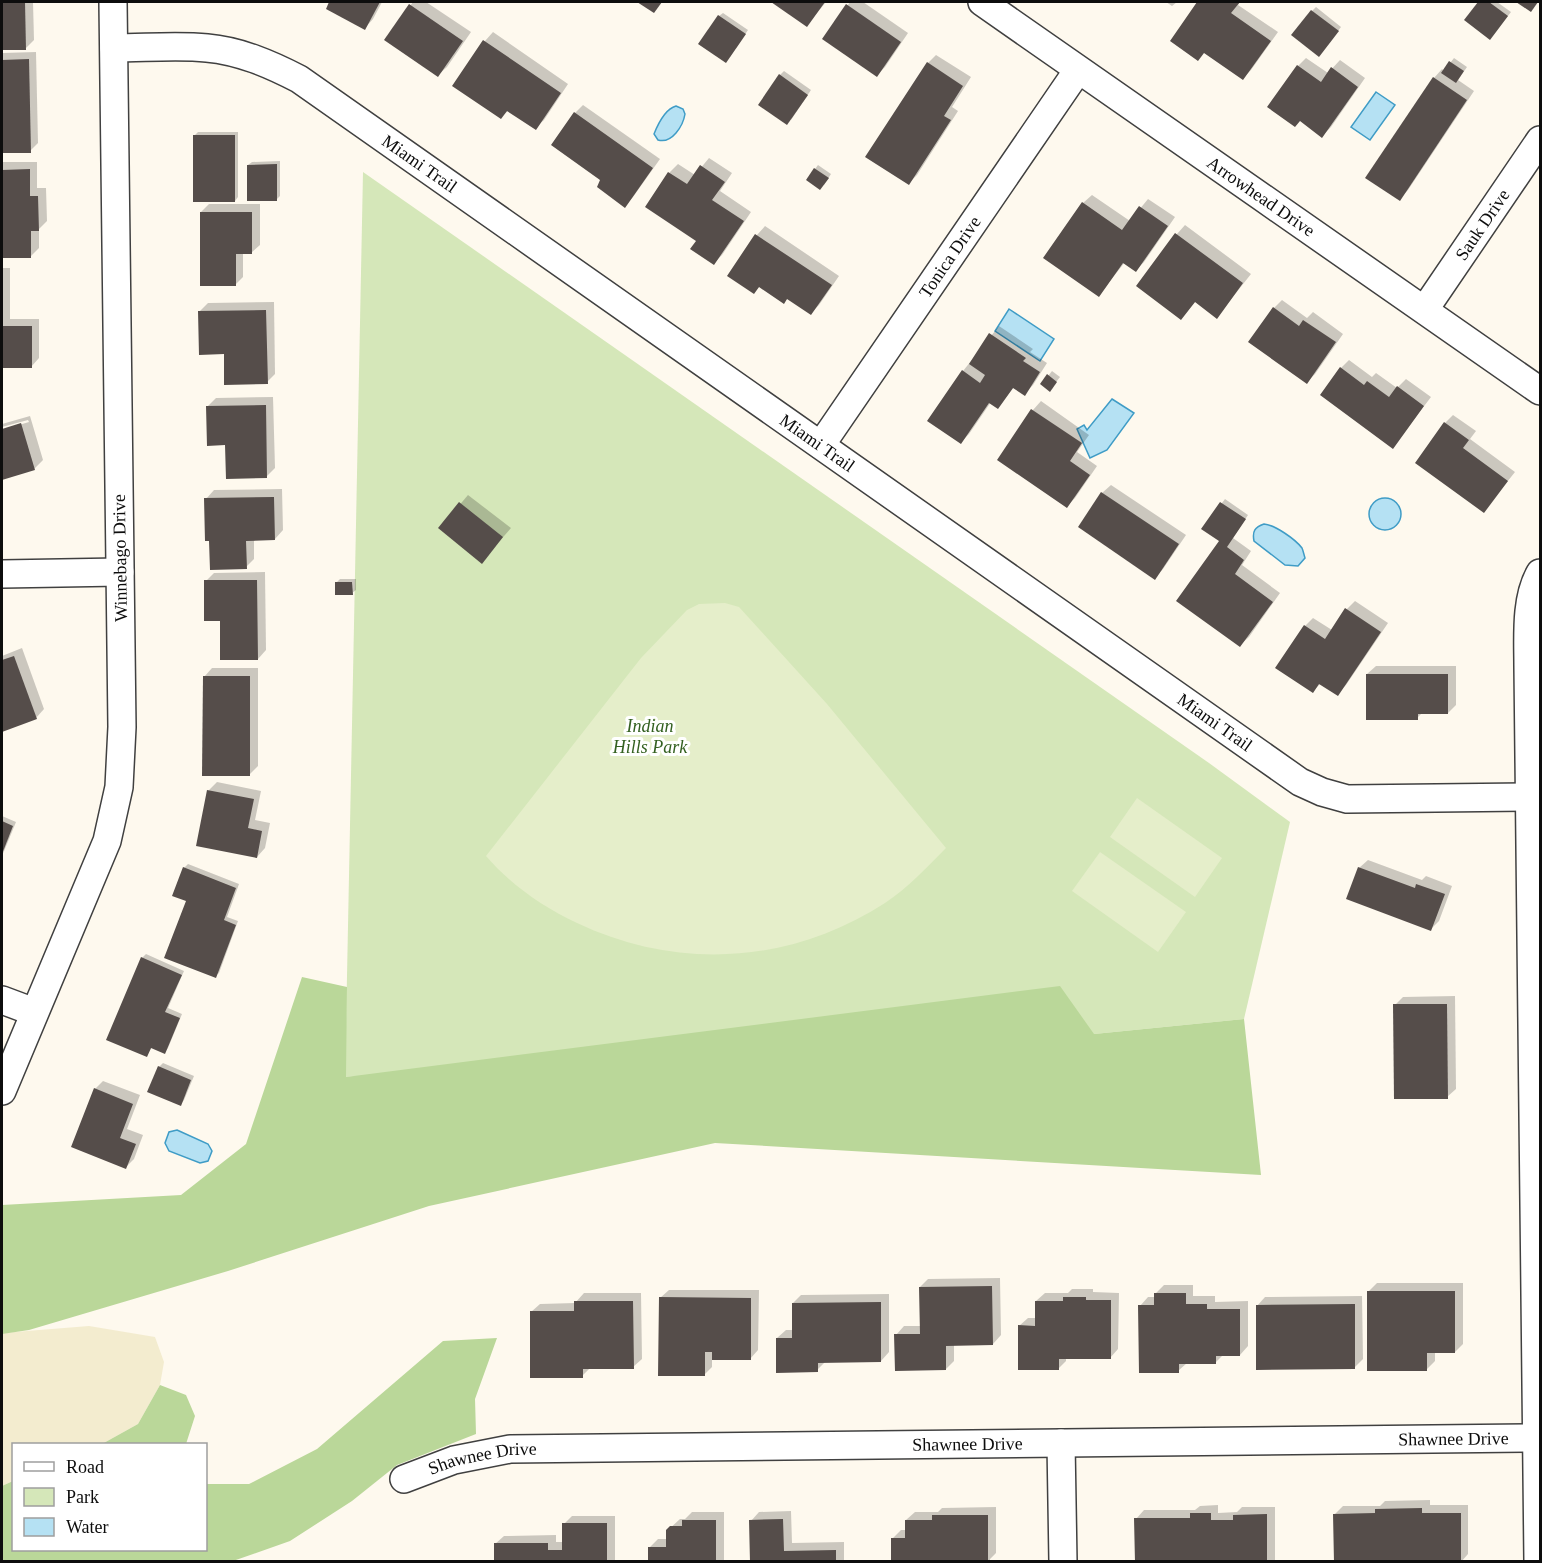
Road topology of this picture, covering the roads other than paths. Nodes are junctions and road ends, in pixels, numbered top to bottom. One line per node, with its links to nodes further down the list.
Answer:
1 (113, 2): 3 (street, Winnebago Drive)
2 (982, 2): 4 (street, Arrowhead Drive)
3 (114, 48): 8 (street, Miami Trail); 9 (street, Winnebago Drive)
4 (1078, 70): 6 (street, Arrowhead Drive); 8 (street, Tonica Drive)
5 (1540, 140): 6 (street, Sauk Drive)
6 (1425, 309): 7 (street, Arrowhead Drive)
7 (1540, 391)
8 (821, 445): 12 (street, Miami Trail)
9 (120, 572): 11 (street); 14 (street, Winnebago Drive)
10 (1540, 573): 12 (street)
11 (2, 574)
12 (1529, 797): 16 (street)
13 (2, 1000): 14 (street)
14 (34, 1012): 15 (street, Winnebago Drive)
15 (2, 1091)
16 (1536, 1438): 17 (street, Shawnee Drive); 20 (street)
17 (1061, 1443): 18 (street, Shawnee Drive); 19 (street)
18 (404, 1479)
19 (1063, 1562)
20 (1538, 1562)

